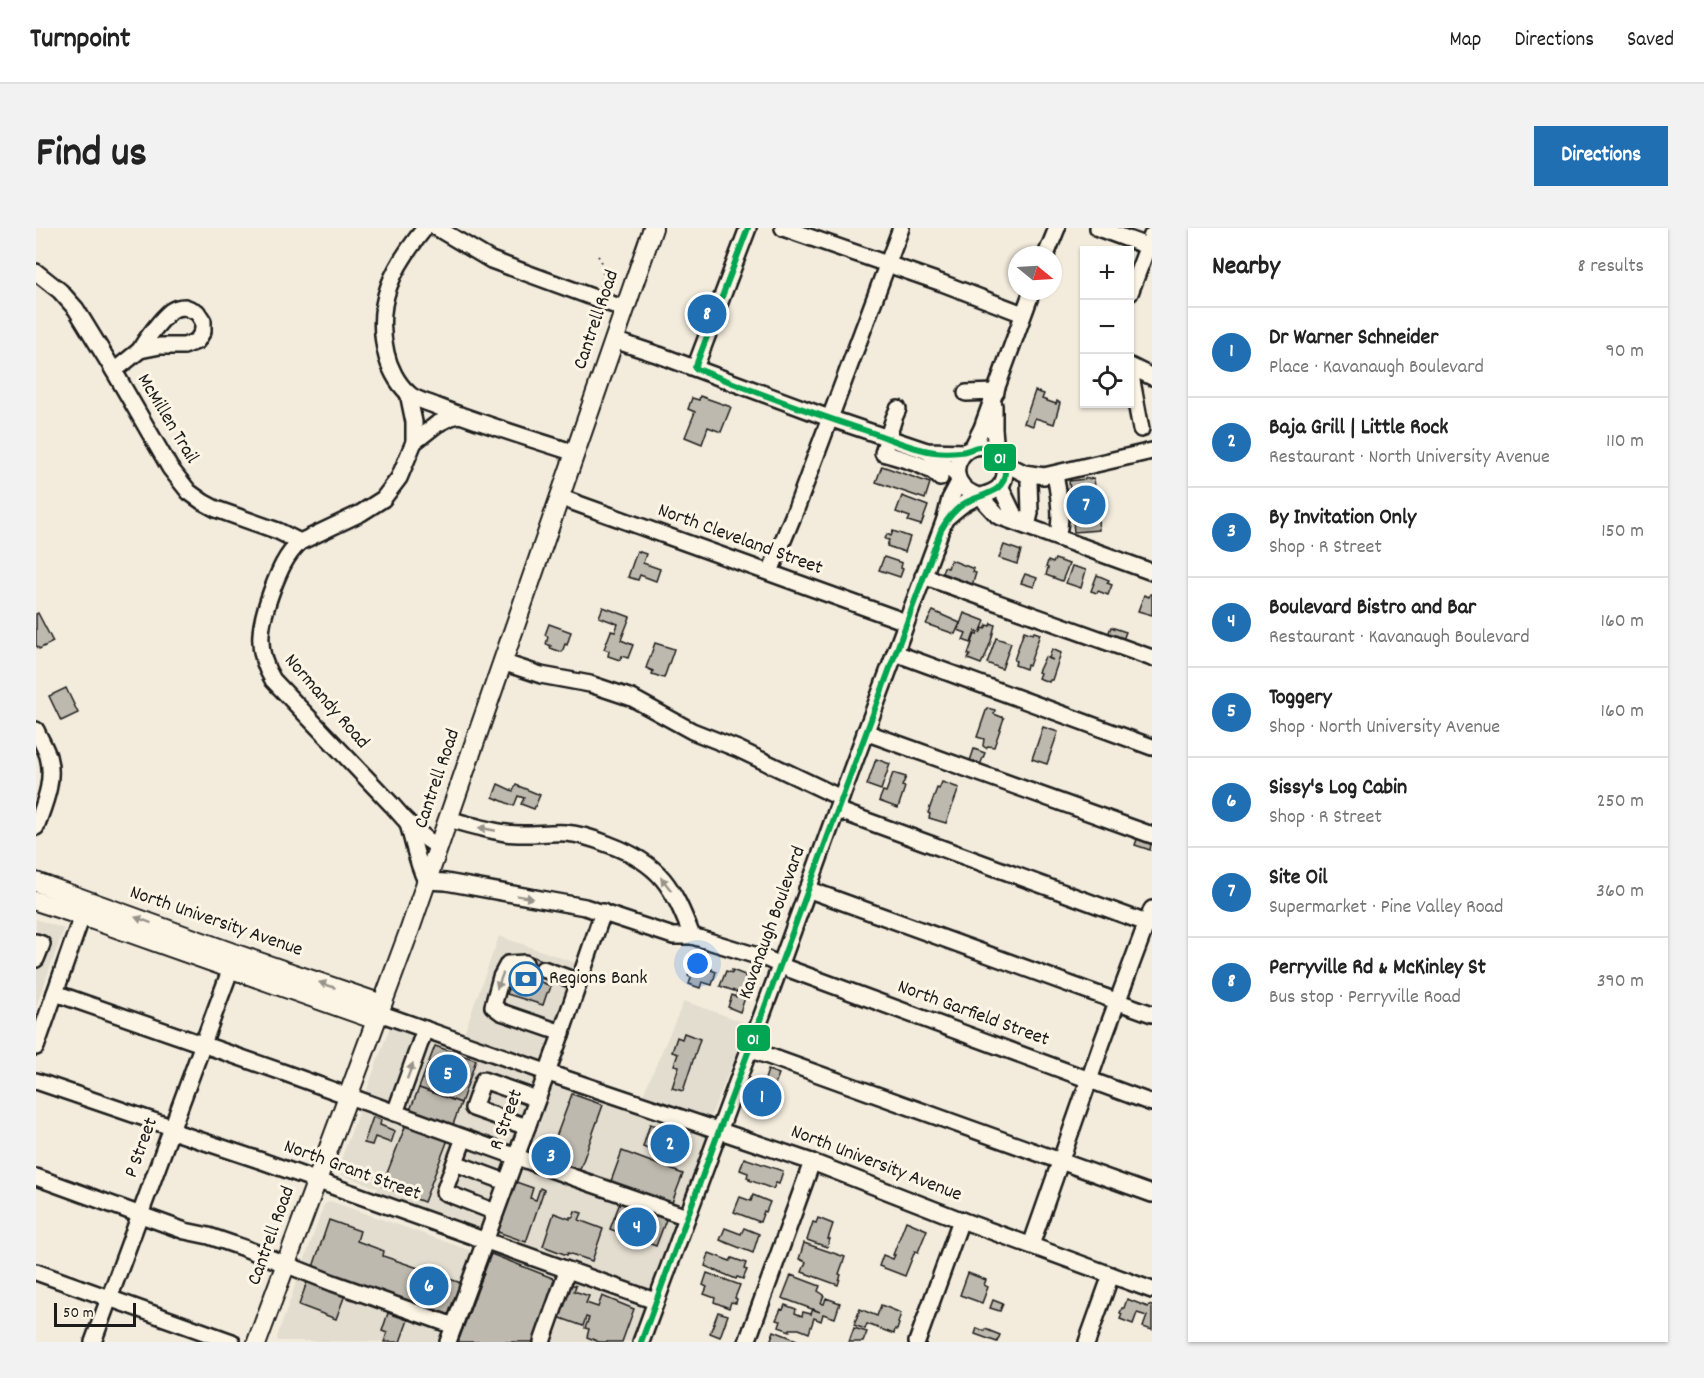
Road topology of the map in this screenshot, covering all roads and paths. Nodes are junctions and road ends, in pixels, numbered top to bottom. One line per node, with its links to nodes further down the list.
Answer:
1 (425, 228): 26 (street)
2 (437, 228): 15 (street)
3 (653, 228): 17 (main road, Cantrell Road)
4 (748, 228): 21 (street)
5 (783, 228): 12 (street)
6 (901, 228): 12 (street)
7 (1057, 228): 10 (street)
8 (1098, 228): 9 (street)
9 (1149, 241): 14 (street)
10 (1050, 246)
11 (598, 256): 15 (path)
12 (887, 263): 18 (street); 31 (street)
13 (36, 272): 23 (street, McMillen Trail)
14 (1134, 282)
15 (597, 299): 17 (street)
16 (1028, 300): 18 (street)
17 (625, 309): 19 (main road, Cantrell Road)
18 (1023, 314): 28 (street)
19 (614, 340): 21 (street); 38 (main road, Cantrell Road)
20 (140, 350): 23 (street)
21 (695, 368): 31 (street)
22 (1134, 368): 24 (street)
23 (114, 371): 50 (street, McMillen Trail)
24 (1152, 377)
25 (1134, 392): 32 (street)
26 (408, 393): 30 (street); 34 (street, Normandy Road)
27 (966, 393): 28 (street)
28 (995, 394): 35 (street); 39 (street)
29 (898, 410): 33 (street)
30 (459, 415): 34 (street, Normandy Road); 38 (street)
31 (830, 418): 33 (street); 51 (street)
32 (1141, 429)
33 (887, 438): 36 (street); 41 (street)
34 (414, 442): 50 (street, Normandy Road)
35 (969, 450): 36 (street); 39 (street); 42 (street)
36 (927, 451): 42 (street)
37 (1152, 451): 40 (street)
38 (575, 453): 46 (main road, Cantrell Road)
39 (1000, 457): 40 (street); 43 (street)
40 (1050, 475): 44 (street); 49 (street)
41 (940, 478)
42 (958, 479): 45 (street); 47 (street, Kavanaugh Boulevard)
43 (1001, 485): 44 (street); 45 (street); 48 (street)
44 (1029, 489): 48 (street)
45 (980, 496): 47 (street); 48 (street)
46 (560, 497): 51 (street, North Cleveland Street); 57 (main road, Cantrell Road)
47 (945, 519): 53 (street, Kavanaugh Boulevard)
48 (1025, 525): 49 (street)
49 (1057, 537): 52 (street)
50 (300, 542): 63 (street, Normandy Road)
51 (770, 572): 54 (street, North Cleveland Street)
52 (1152, 572)
53 (923, 576): 54 (street, Kavanaugh Boulevard); 56 (street)
54 (906, 622): 55 (street, Kavanaugh Boulevard)
55 (895, 653): 59 (street, Kavanaugh Boulevard); 60 (street)
56 (1152, 658)
57 (502, 662): 61 (street); 62 (main road, Cantrell Road)
58 (36, 730): 64 (street)
59 (866, 732): 61 (street, Kavanaugh Boulevard); 65 (street)
60 (1152, 747)
61 (839, 804): 69 (street, Kavanaugh Boulevard); 73 (street)
62 (448, 819): 66 (main road, Cantrell Road); 74 (street, one-way to 62)
63 (408, 824): 66 (street, Normandy Road); 67 (street, Normandy Road)
64 (36, 827)
65 (1152, 835)
66 (438, 847): 67 (main road, Cantrell Road)
67 (426, 881): 71 (street, North Garfield Street, one-way to 71); 84 (main road, Cantrell Road)
68 (36, 882): 84 (main road, North University Avenue, one-way to 68)
69 (807, 889): 78 (street, Kavanaugh Boulevard); 83 (street)
70 (36, 901): 72 (main road, North University Avenue)
71 (603, 912): 74 (street, North Garfield Street); 81 (street, R Street)
72 (82, 916): 79 (main road, North University Avenue); 82 (street)
73 (1150, 919): 83 (street)
74 (692, 936): 78 (street, North Garfield Street)
75 (36, 942): 76 (street)
76 (36, 959)
77 (525, 963): 87 (street, one-way to 87)
78 (780, 965): 90 (street, Kavanaugh Boulevard); 92 (street, North Garfield Street)
79 (231, 968): 84 (main road, North University Avenue); 88 (street, P Street)
80 (543, 969): 81 (street)
81 (579, 982): 87 (street, R Street)
82 (55, 993): 88 (street); 89 (street)
83 (1117, 1002): 85 (street); 92 (street)
84 (379, 1012): 86 (street, North University Avenue); 94 (main road, Cantrell Road)
85 (1152, 1014)
86 (425, 1029): 91 (street, North University Avenue); 97 (street, one-way to 86)
87 (562, 1033): 91 (street, R Street)
88 (202, 1044): 94 (street); 98 (street, P Street)
89 (36, 1047)
90 (749, 1049): 100 (street, Kavanaugh Boulevard); 103 (street)
91 (547, 1073): 95 (street, R Street); 100 (street, North University Avenue)
92 (1089, 1080): 96 (street, North Garfield Street); 103 (street)
93 (36, 1081): 98 (street, North Grant Street)
94 (348, 1096): 97 (street); 107 (main road, Cantrell Road)
95 (537, 1099): 99 (street, R Street); 99 (street)
96 (1152, 1103)
97 (395, 1113): 101 (street)
98 (171, 1127): 107 (street, North Grant Street); 111 (street, P Street)
99 (526, 1127): 102 (street, R Street)
100 (719, 1131): 104 (street, North University Avenue); 112 (street, Kavanaugh Boulevard)
101 (464, 1138): 102 (street); 105 (street)
102 (516, 1156): 108 (street, R Street); 112 (street)
103 (1060, 1161): 109 (street); 115 (street)
104 (812, 1162): 113 (street, North University Avenue); 130 (street)
105 (455, 1163): 108 (street); 110 (street)
106 (36, 1177): 111 (street)
107 (316, 1181): 114 (street, North Grant Street); 116 (main road, Cantrell Road)
108 (507, 1182): 110 (street, R Street)
109 (1152, 1194)
110 (495, 1212): 114 (street, R Street)
111 (140, 1214): 116 (street); 121 (street, P Street)
112 (687, 1217): 122 (street, Kavanaugh Boulevard)
113 (961, 1220): 115 (street, North University Avenue); 131 (street)
114 (485, 1241): 117 (street, North Grant Street); 123 (street, R Street)
115 (1031, 1245): 119 (street, North University Avenue)
116 (286, 1266): 123 (street); 126 (main road, Cantrell Road)
117 (567, 1271): 122 (street, North Grant Street); 128 (street)
118 (36, 1272): 121 (street)
119 (1111, 1275): 120 (street, North University Avenue); 132 (street)
120 (1152, 1290)
121 (109, 1298): 124 (street, P Street); 125 (street)
122 (655, 1301): 129 (street, Kavanaugh Boulevard)
123 (454, 1326): 127 (street, R Street)
124 (93, 1342)
125 (232, 1342)
126 (257, 1342)
127 (448, 1342)
128 (542, 1342)
129 (640, 1342)
130 (747, 1342)
131 (917, 1342)
132 (1087, 1342)

